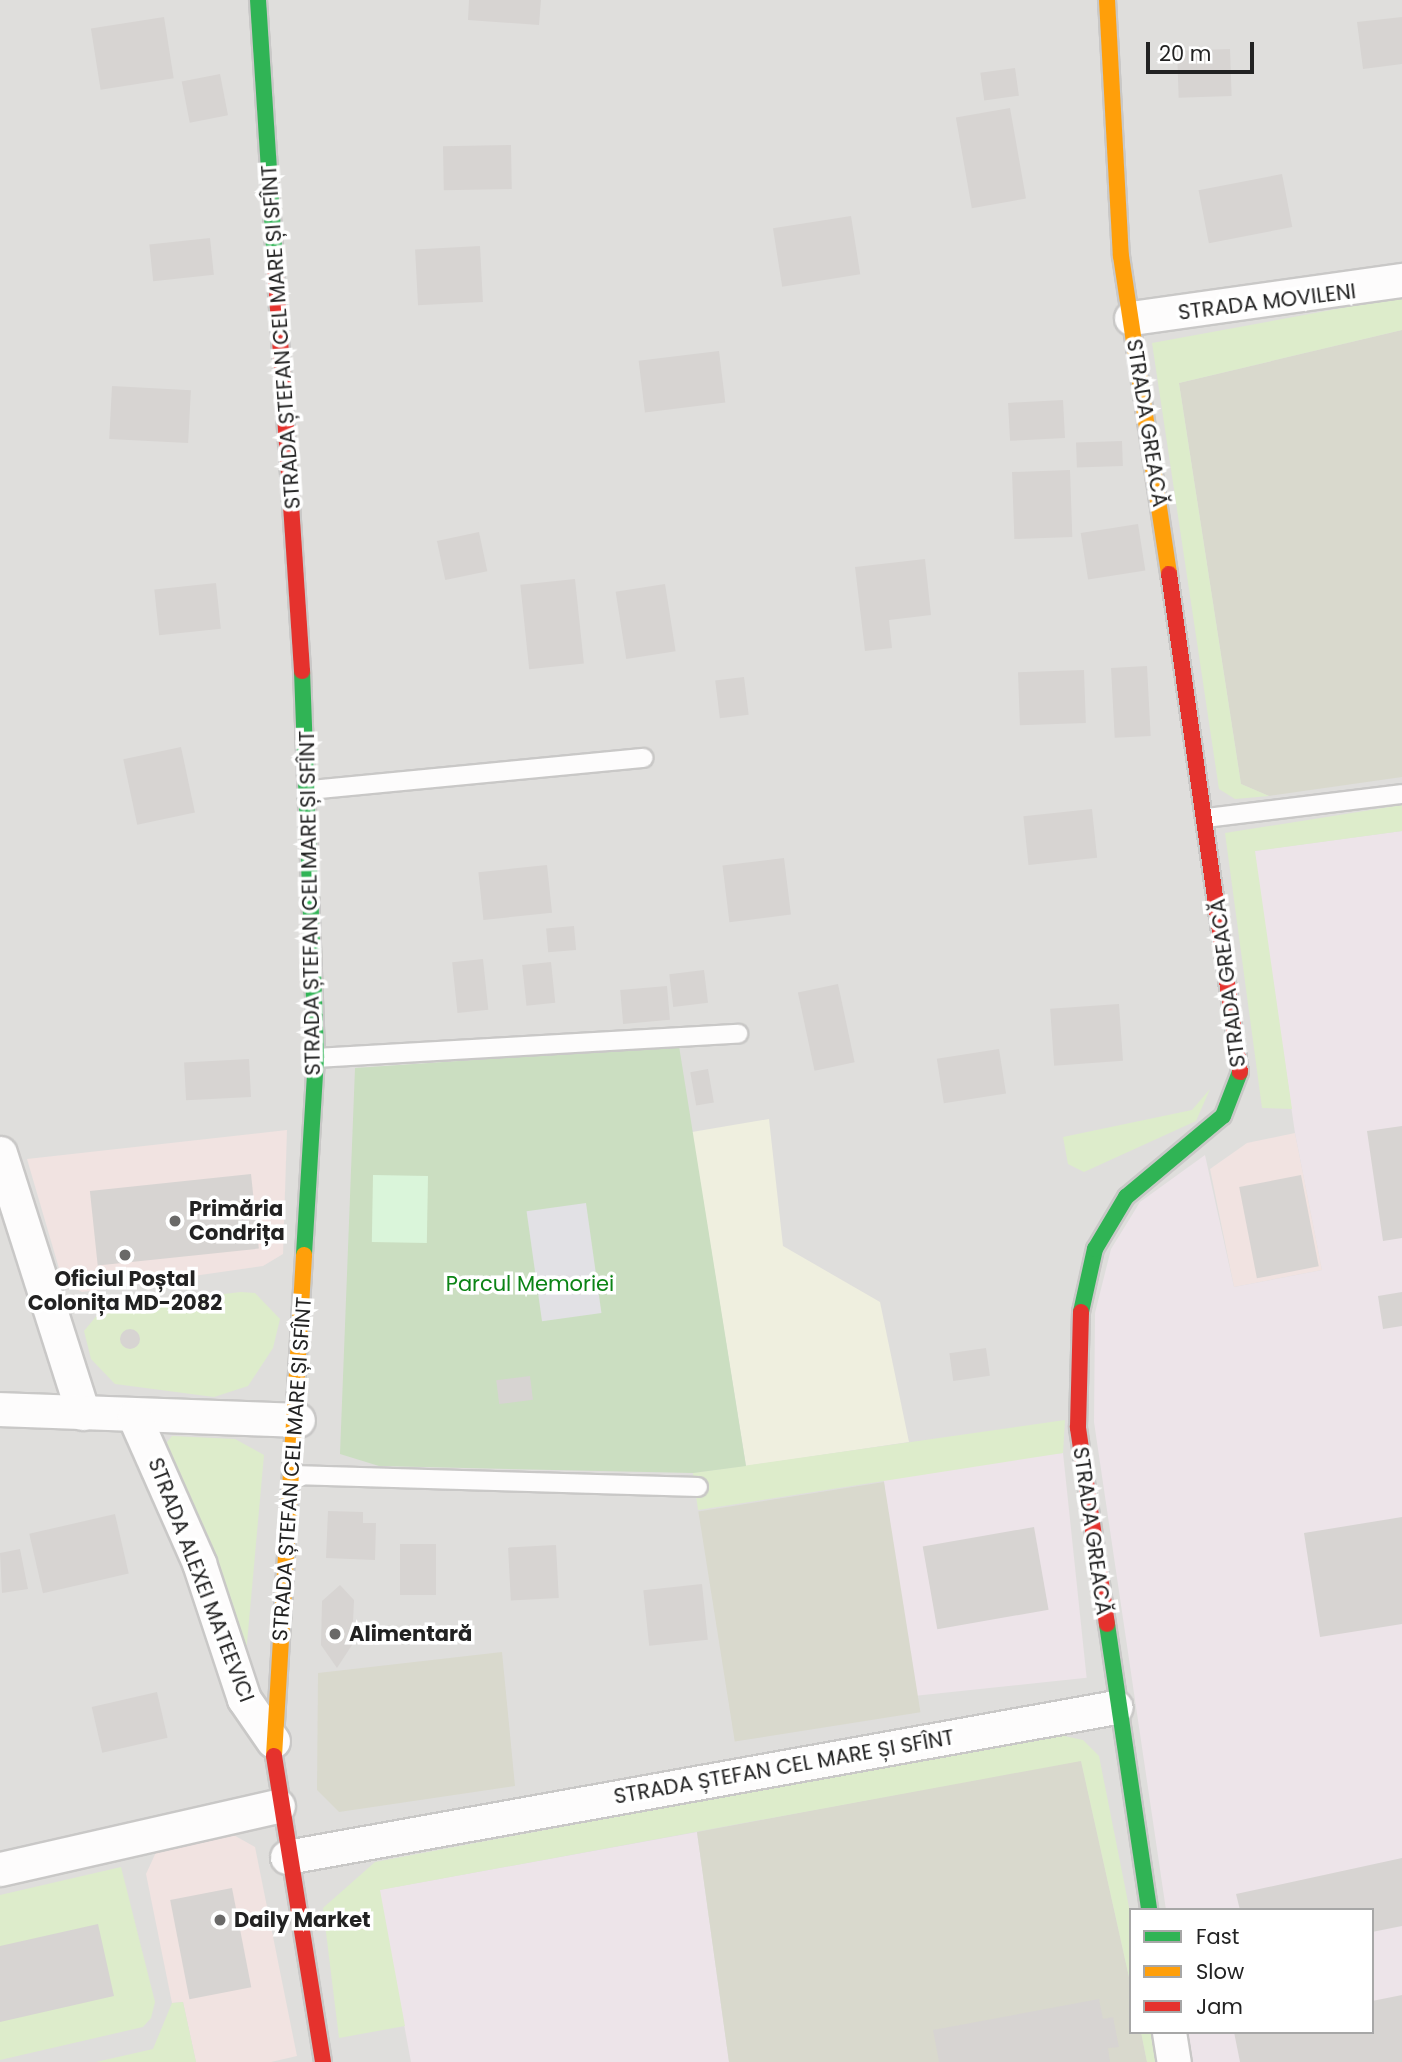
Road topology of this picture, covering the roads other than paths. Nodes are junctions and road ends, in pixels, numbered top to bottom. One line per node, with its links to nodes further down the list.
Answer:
1 (258, 0): 6 (street, STRADA ȘTEFAN CEL MARE ȘI SFÎNT)
2 (1107, 0): 4 (street, STRADA GREACĂ)
3 (1402, 280): 4 (street, STRADA MOVILENI)
4 (1131, 318): 8 (street, STRADA GREACĂ)
5 (643, 758): 6 (lane)
6 (310, 790): 10 (street, STRADA ȘTEFAN CEL MARE ȘI SFÎNT)
7 (1402, 794): 8 (lane)
8 (1206, 818): 18 (street, STRADA GREACĂ)
9 (738, 1034): 10 (lane)
10 (316, 1058): 15 (street, STRADA ȘTEFAN CEL MARE ȘI SFÎNT)
11 (0, 1153): 13 (street)
12 (0, 1409): 13 (street)
13 (83, 1413): 14 (street)
14 (134, 1416): 15 (street); 19 (street, STRADA ALEXEI MATEEVICI)
15 (298, 1420): 16 (street, STRADA ȘTEFAN CEL MARE ȘI SFÎNT)
16 (293, 1475): 17 (lane); 19 (street, STRADA ȘTEFAN CEL MARE ȘI SFÎNT)
17 (698, 1487)
18 (1116, 1707): 21 (street, STRADA ȘTEFAN CEL MARE ȘI SFÎNT); 23 (street, STRADA GREACĂ)
19 (273, 1741): 20 (street, STRADA ȘTEFAN CEL MARE ȘI SFÎNT)
20 (278, 1805): 21 (street, STRADA ȘTEFAN CEL MARE ȘI SFÎNT); 22 (street)
21 (287, 1857): 25 (street, STRADA ȘTEFAN CEL MARE ȘI SFÎNT)
22 (0, 1869)
23 (1149, 1908)
24 (1169, 2034): 26 (street)
25 (323, 2062)
26 (1174, 2062)

